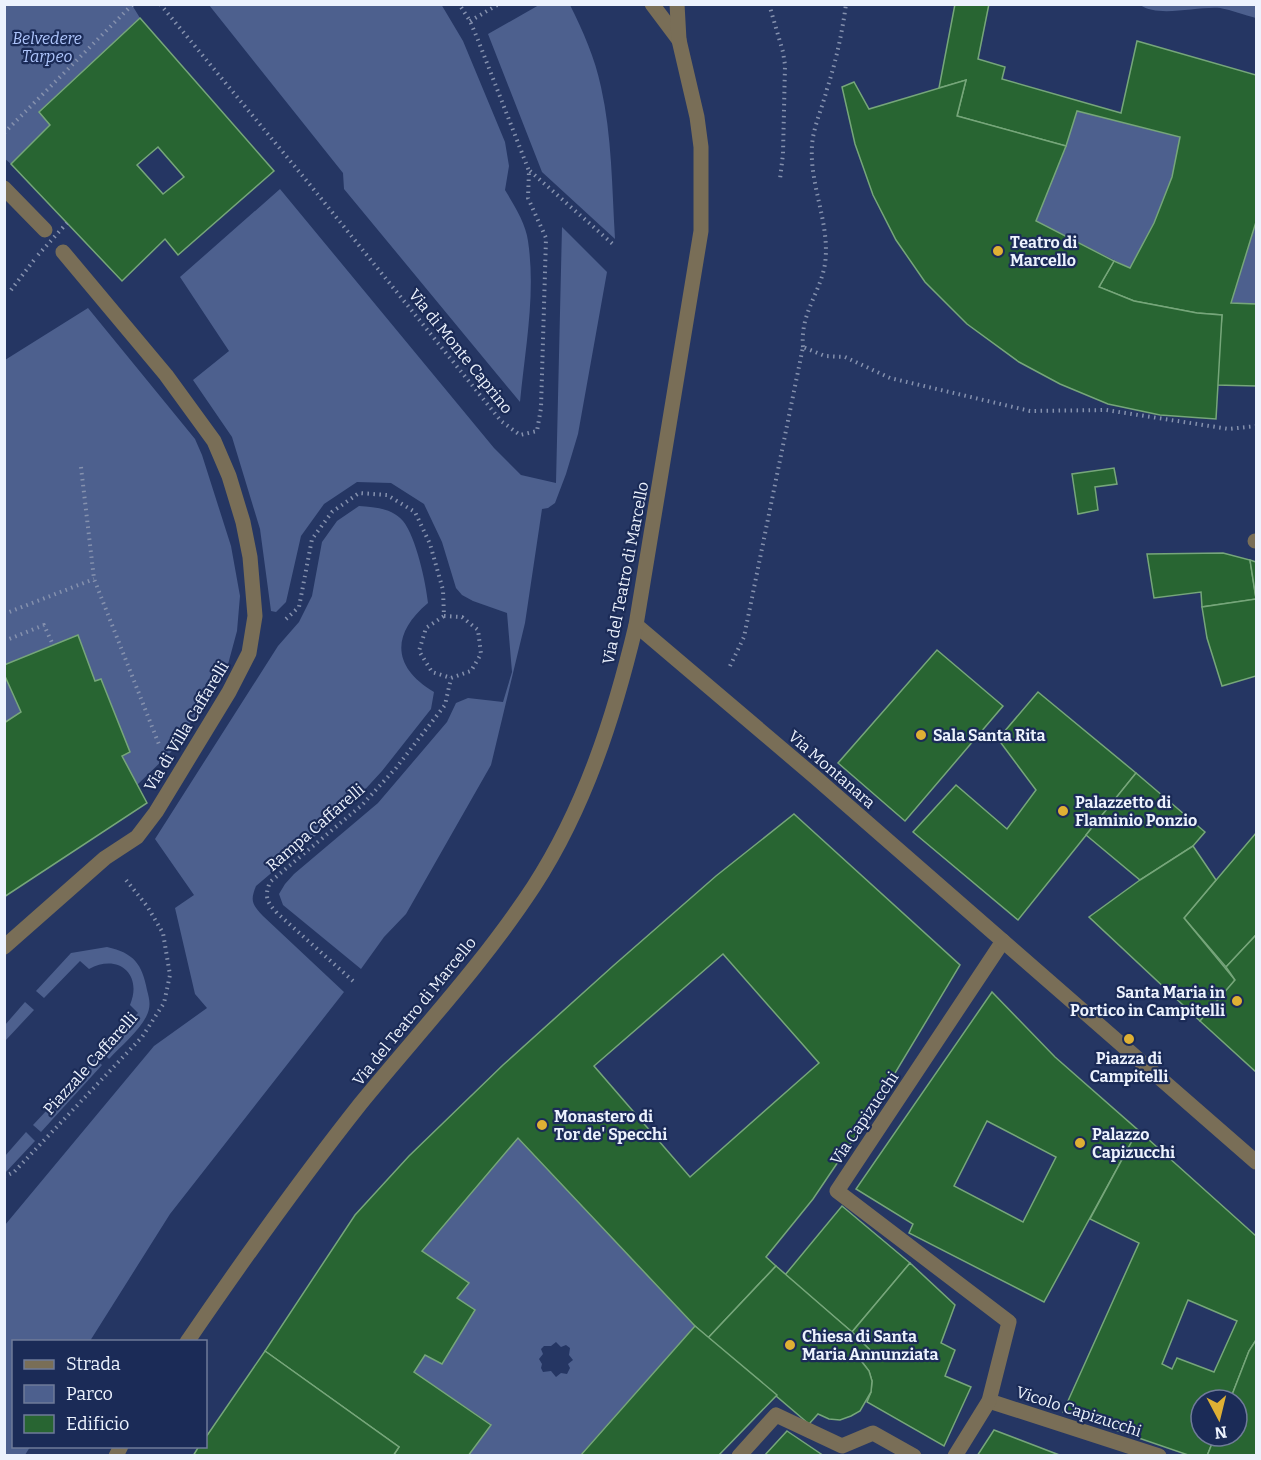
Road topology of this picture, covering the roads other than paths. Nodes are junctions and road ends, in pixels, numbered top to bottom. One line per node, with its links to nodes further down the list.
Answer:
1 (652, 4): 3 (street, Via del Teatro di Marcello)
2 (677, 4): 3 (street, Via del Teatro di Marcello)
3 (679, 40): 7 (street, Via del Teatro di Marcello)
4 (4, 188): 5 (street)
5 (45, 230)
6 (63, 252): 9 (street, Via di Villa Caffarelli)
7 (636, 625): 8 (street, Via Montanara); 11 (street, Via del Teatro di Marcello)
8 (1003, 941): 10 (street); 12 (street, Via Capizucchi)
9 (4, 947)
10 (1257, 1162)
11 (188, 1340)
12 (989, 1401): 15 (street); 16 (street, Vicolo Capizucchi)
13 (739, 1455): 14 (street)
14 (914, 1455)
15 (955, 1455)
16 (1159, 1455)

